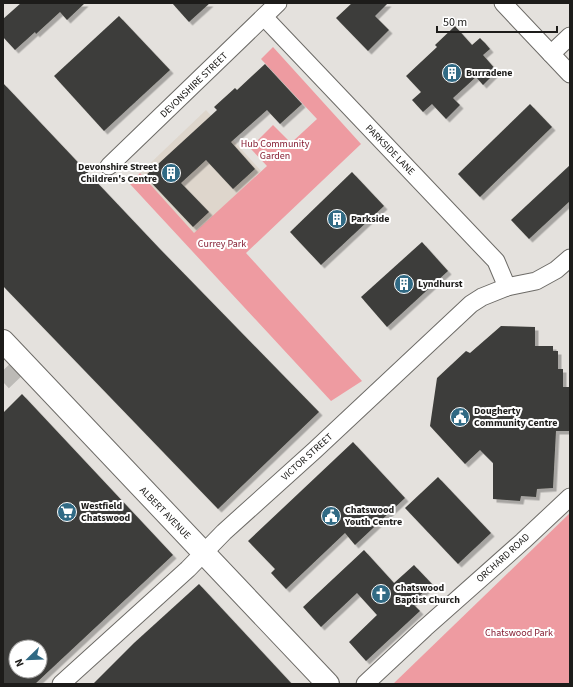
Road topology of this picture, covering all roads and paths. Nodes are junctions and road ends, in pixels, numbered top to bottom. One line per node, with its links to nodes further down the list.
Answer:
1 (278, 3): 3 (street, DEVONSHIRE STREET)
2 (503, 3): 5 (street)
3 (264, 17): 7 (street, DEVONSHIRE STREET); 9 (street, PARKSIDE LANE)
4 (570, 36): 5 (street)
5 (551, 54): 6 (street)
6 (570, 74)
7 (109, 166)
8 (570, 258): 9 (street, VICTOR STREET)
9 (507, 287): 12 (street, VICTOR STREET)
10 (3, 342): 12 (main road, ALBERT AVENUE)
11 (570, 497): 15 (street, ORCHARD ROAD)
12 (203, 553): 13 (street, VICTOR STREET); 14 (main road, ALBERT AVENUE)
13 (61, 684)
14 (328, 684)
15 (365, 684)

